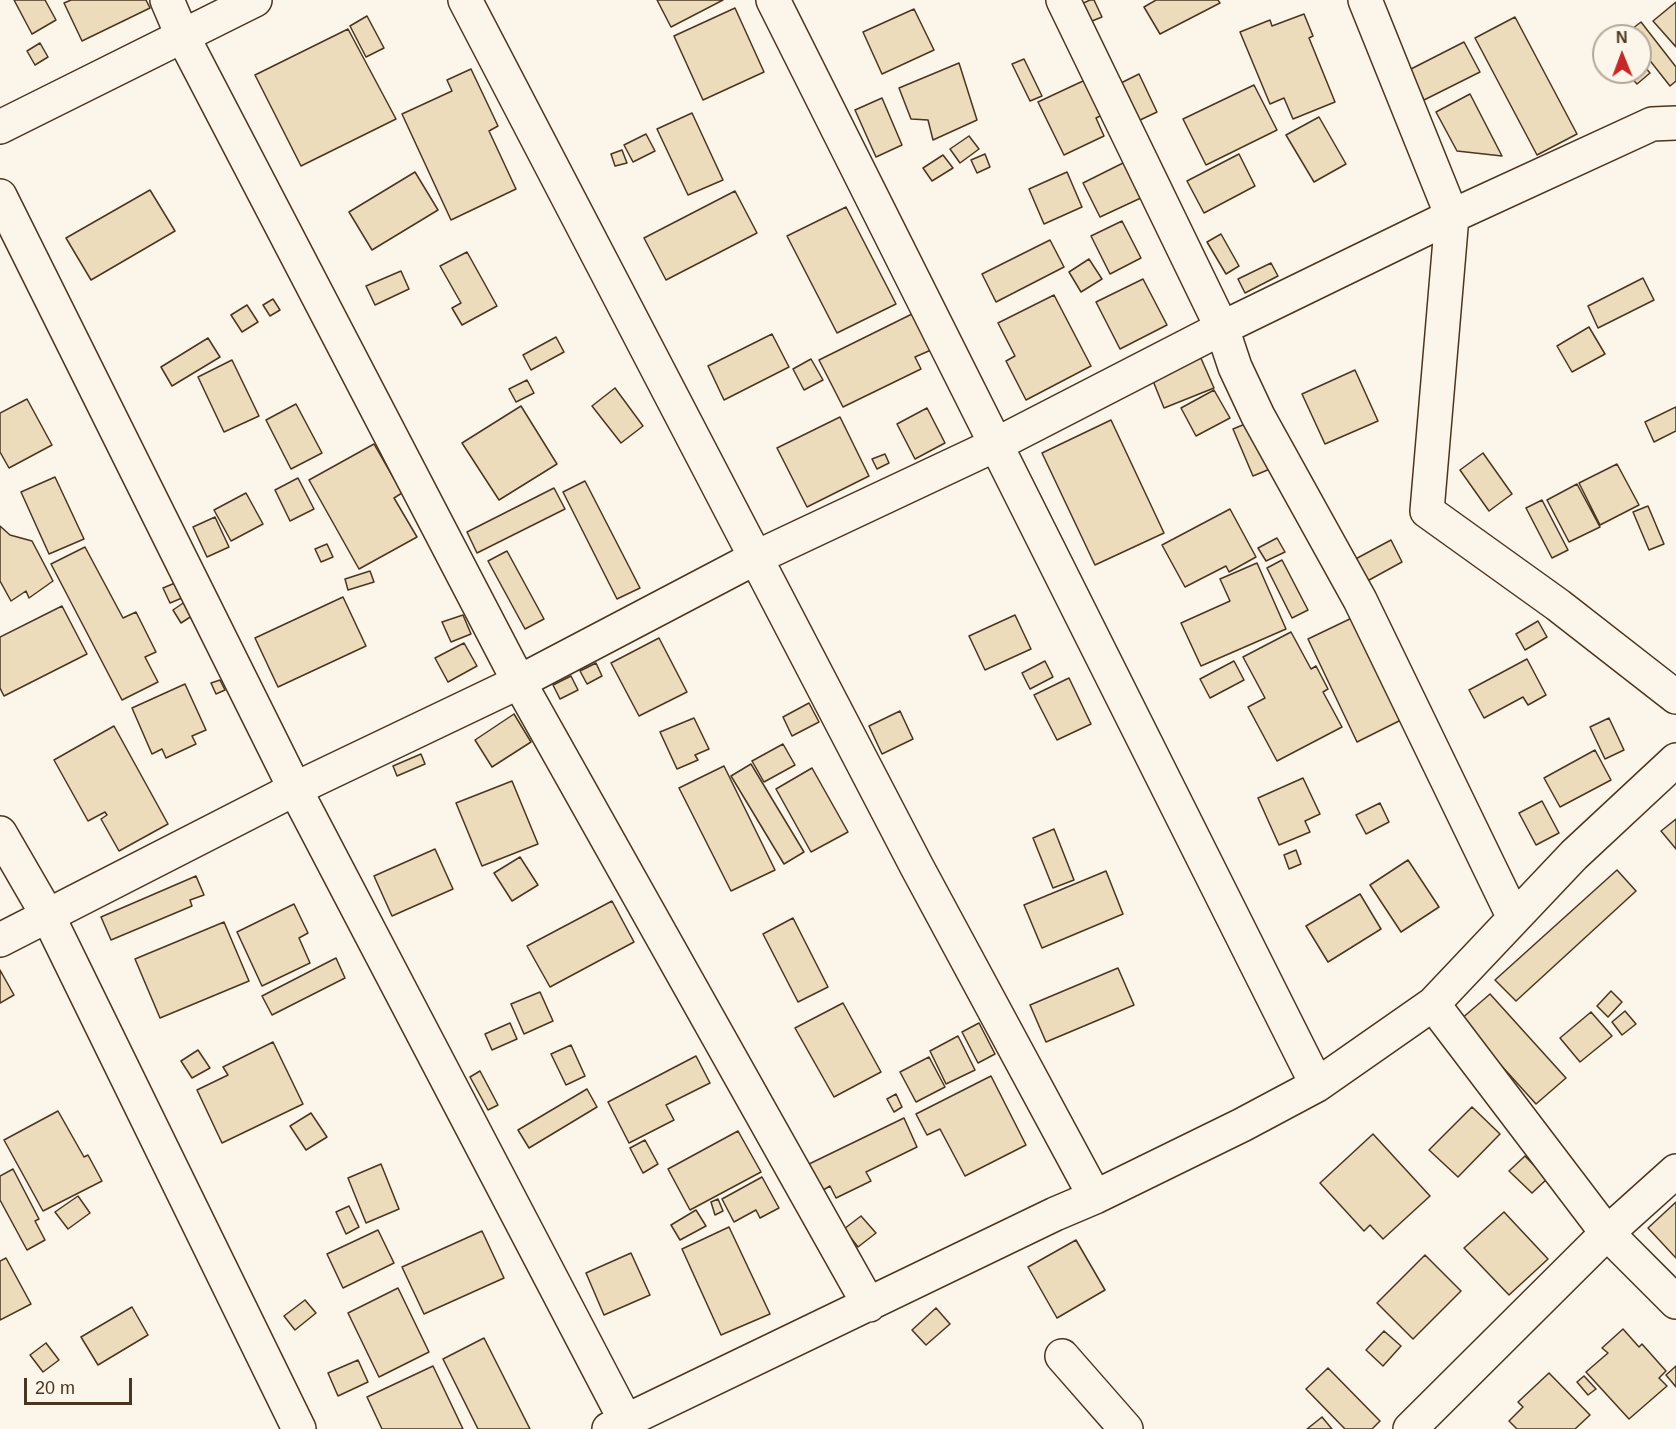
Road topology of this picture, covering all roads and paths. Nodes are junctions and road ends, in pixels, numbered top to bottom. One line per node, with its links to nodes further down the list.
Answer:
1 (167, 0): 7 (street)
2 (255, 0): 7 (street)
3 (465, 0): 14 (street)
4 (773, 0): 13 (street)
5 (1063, 0): 12 (street)
6 (1365, 0): 11 (street)
7 (182, 35): 9 (street); 15 (street)
8 (1676, 123): 11 (street)
9 (0, 127)
10 (0, 196): 18 (street)
11 (1452, 216): 12 (street); 16 (street)
12 (1222, 328): 13 (street); 21 (street)
13 (995, 445): 14 (street); 24 (street)
14 (757, 557): 15 (street); 26 (street)
15 (519, 682): 18 (street); 29 (street)
16 (1676, 697)
17 (1676, 760): 21 (street)
18 (295, 789): 20 (street); 31 (street)
19 (0, 833): 20 (street)
20 (48, 916): 22 (street); 32 (street)
21 (1514, 918): 23 (street)
22 (0, 940)
23 (1434, 1004): 24 (street); 27 (street)
24 (1317, 1085): 26 (street)
25 (1676, 1171): 27 (street)
26 (1095, 1197): 29 (street)
27 (1607, 1233): 28 (street); 34 (street)
28 (1676, 1302)
29 (869, 1305): 31 (street)
30 (1062, 1356): 33 (street)
31 (622, 1426)
32 (299, 1429)
33 (1126, 1429)
34 (1410, 1429)

